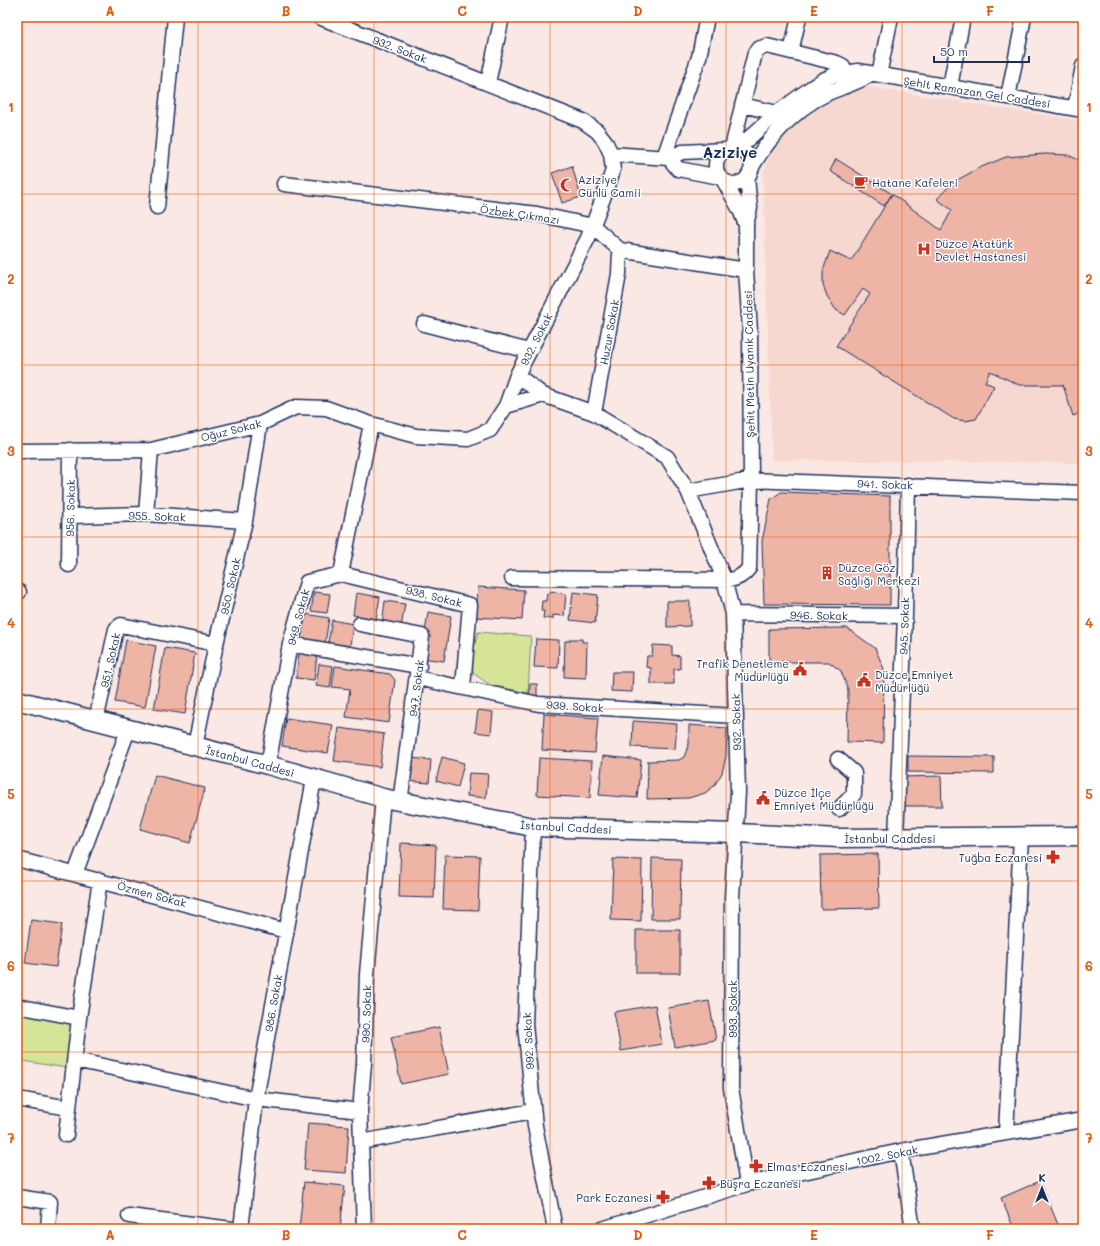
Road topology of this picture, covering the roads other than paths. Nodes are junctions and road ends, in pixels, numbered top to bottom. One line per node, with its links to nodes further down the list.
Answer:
1 (175, 17): 25 (street)
2 (319, 17): 13 (street, 932. Sokak)
3 (502, 17): 13 (street)
4 (708, 17): 21 (street)
5 (799, 17): 9 (street)
6 (891, 17): 12 (street)
7 (963, 17): 14 (street)
8 (1024, 17): 15 (street)
9 (791, 52): 11 (street); 16 (street)
10 (1083, 66): 17 (street)
11 (846, 72): 12 (street, Şehit Ramazan Gel Caddesi); 18 (street)
12 (875, 75): 14 (street, Şehit Ramazan Gel Caddesi); 22 (street)
13 (488, 83): 20 (street, 932. Sokak)
14 (950, 87): 15 (street, Şehit Ramazan Gel Caddesi)
15 (1008, 97): 17 (street, Şehit Ramazan Gel Caddesi)
16 (742, 105): 18 (street); 19 (street)
17 (1079, 109)
18 (777, 114): 19 (street)
19 (732, 149): 21 (street); 22 (street); 23 (street)
20 (611, 154): 21 (street); 27 (street, 932. Sokak)
21 (666, 157): 23 (street)
22 (750, 172): 23 (street); 26 (street, Şehit Metin Uyanık Caddesi)
23 (722, 179): 26 (street, Şehit Metin Uyanık Caddesi)
24 (284, 184): 27 (street, Özbek Çıkmazı)
25 (158, 207)
26 (746, 225): 29 (street, Şehit Metin Uyanık Caddesi)
27 (593, 226): 28 (street, Özbek Çıkmazı); 31 (street, 932. Sokak)
28 (620, 250): 29 (street); 35 (street, Huzur Sokak)
29 (746, 270): 41 (street, Şehit Metin Uyanık Caddesi)
30 (424, 324): 31 (street)
31 (529, 351): 32 (street, 932. Sokak)
32 (517, 375): 33 (street, 932. Sokak); 34 (street, Oğuz Sokak)
33 (543, 395): 34 (street); 35 (street, 932. Sokak)
34 (506, 406): 37 (street, Oğuz Sokak)
35 (594, 413): 43 (street, 932. Sokak)
36 (260, 424): 37 (street, Oğuz Sokak); 39 (street, Oğuz Sokak); 47 (street, 950. Sokak)
37 (371, 424): 49 (street)
38 (70, 450): 39 (street, Oğuz Sokak); 40 (street, Oğuz Sokak); 46 (street, 956. Sokak)
39 (151, 450): 45 (street)
40 (17, 451)
41 (751, 480): 42 (street, 941. Sokak); 43 (street, 941. Sokak); 51 (street, Şehit Metin Uyanık Caddesi)
42 (908, 485): 44 (street, 941. Sokak); 53 (street, 945. Sokak)
43 (688, 491): 51 (street, 932. Sokak)
44 (1083, 493)
45 (146, 514): 46 (street, 955. Sokak); 47 (street, 955. Sokak)
46 (70, 516): 48 (street, 956. Sokak)
47 (245, 521): 55 (street, 950. Sokak)
48 (69, 565)
49 (341, 574): 56 (street, 949. Sokak); 58 (street, 938. Sokak)
50 (512, 578): 51 (street)
51 (724, 579): 52 (street, 932. Sokak)
52 (733, 614): 53 (street, 946. Sokak); 60 (street, 932. Sokak)
53 (905, 616): 74 (street, 945. Sokak)
54 (360, 624): 57 (street, 947. Sokak)
55 (216, 644): 61 (street, 951. Sokak); 63 (street, 950. Sokak)
56 (290, 644): 57 (street, 939. Sokak); 65 (street, 949. Sokak)
57 (418, 672): 58 (street, 939. Sokak); 68 (street, 947. Sokak)
58 (463, 687): 60 (street, 939. Sokak)
59 (17, 700): 61 (main road, İstanbul Caddesi)
60 (736, 716): 71 (street, 932. Sokak)
61 (96, 721): 62 (main road, İstanbul Caddesi)
62 (128, 730): 63 (main road, İstanbul Caddesi); 76 (street)
63 (195, 746): 65 (main road, İstanbul Caddesi)
64 (838, 758): 69 (street)
65 (268, 766): 66 (main road, İstanbul Caddesi)
66 (314, 778): 67 (main road, İstanbul Caddesi); 78 (street, 986. Sokak)
67 (383, 798): 68 (main road, İstanbul Caddesi); 85 (street, 990. Sokak)
68 (400, 803): 70 (main road, İstanbul Caddesi)
69 (839, 809)
70 (533, 827): 71 (main road, İstanbul Caddesi); 86 (street, 992. Sokak)
71 (736, 833): 74 (main road, İstanbul Caddesi); 92 (street, 993. Sokak)
72 (1021, 836): 73 (main road, İstanbul Caddesi); 74 (main road, İstanbul Caddesi); 88 (street)
73 (1083, 836)
74 (896, 838)
75 (17, 859): 76 (street, Özmen Sokak)
76 (75, 874): 77 (street, Özmen Sokak)
77 (100, 880): 78 (street, Özmen Sokak); 80 (street)
78 (286, 931): 83 (street, 986. Sokak)
79 (17, 1006): 80 (street)
80 (79, 1018): 81 (street)
81 (75, 1060): 83 (street); 84 (street)
82 (17, 1099): 84 (street)
83 (256, 1099): 85 (street); 97 (street, 986. Sokak)
84 (68, 1108): 89 (street)
85 (360, 1111): 90 (street, 990. Sokak)
86 (533, 1111): 90 (street); 99 (street, 992. Sokak)
87 (1083, 1120): 88 (street, 1002. Sokak)
88 (1006, 1133): 91 (street, 1002. Sokak)
89 (66, 1135)
90 (361, 1142): 98 (street, 990. Sokak)
91 (901, 1151): 92 (street, 1002. Sokak); 101 (street)
92 (747, 1184): 100 (street, 1002. Sokak)
93 (17, 1197): 95 (street)
94 (129, 1216): 96 (street)
95 (48, 1229)
96 (232, 1229)
97 (241, 1229)
98 (364, 1229)
99 (555, 1229)
100 (602, 1229)
101 (913, 1229)

